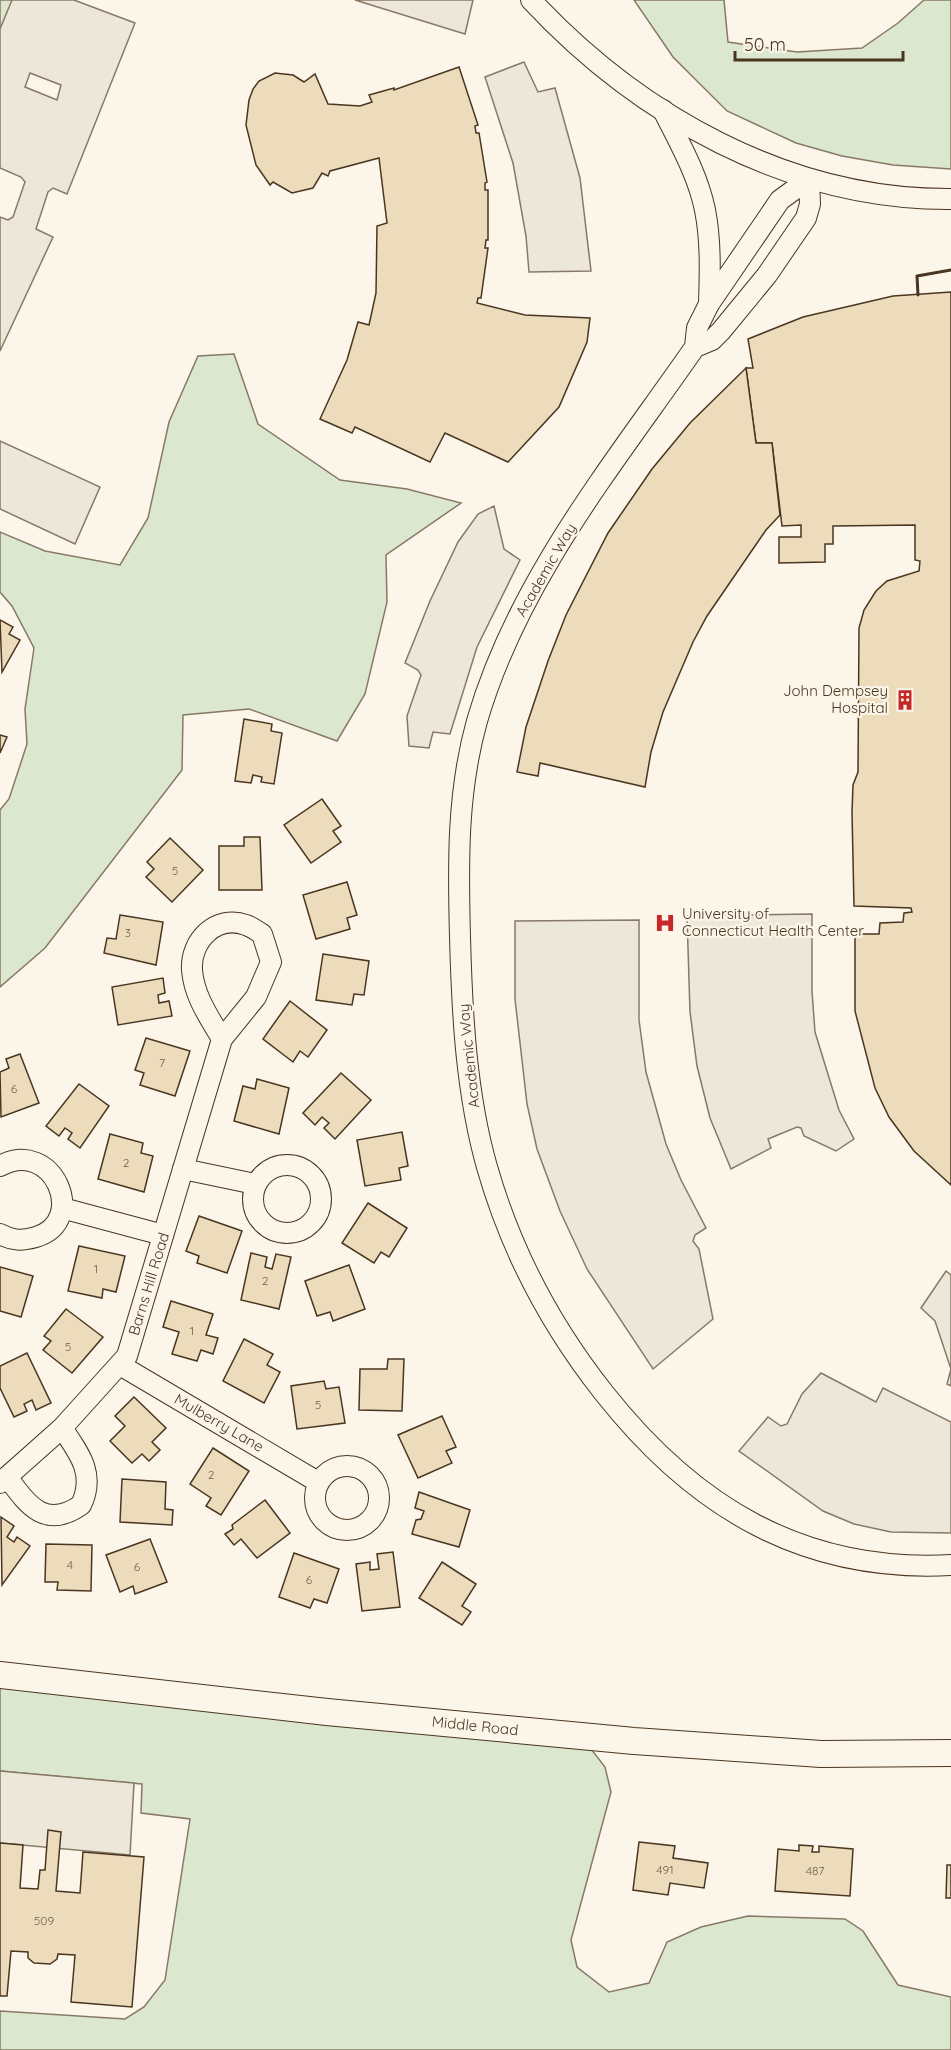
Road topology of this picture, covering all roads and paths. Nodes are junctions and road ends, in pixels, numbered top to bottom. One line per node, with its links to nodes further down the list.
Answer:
1 (531, 0): 2 (street)
2 (663, 110): 3 (street); 5 (street, Academic Way)
3 (809, 178): 4 (street); 5 (street, Academic Way); 6 (street, Academic Way)
4 (951, 199)
5 (709, 303): 6 (street, Academic Way)
6 (696, 347): 18 (street, Academic Way)
7 (222, 1039): 7 (street, Barns Hill Road); 9 (street, Barns Hill Road)
8 (0, 1166): 11 (street)
9 (183, 1169): 10 (street); 13 (street, Barns Hill Road)
10 (255, 1184)
11 (62, 1208): 12 (street); 13 (street)
12 (0, 1234)
13 (163, 1235): 14 (street, Barns Hill Road)
14 (120, 1365): 15 (street, Barns Hill Road); 17 (street, Mulberry Lane)
15 (62, 1428): 16 (street, Barns Hill Road); 16 (street)
16 (3, 1480)
17 (318, 1482)
18 (951, 1565)
19 (0, 1675): 20 (street, Middle Road)
20 (951, 1753)

